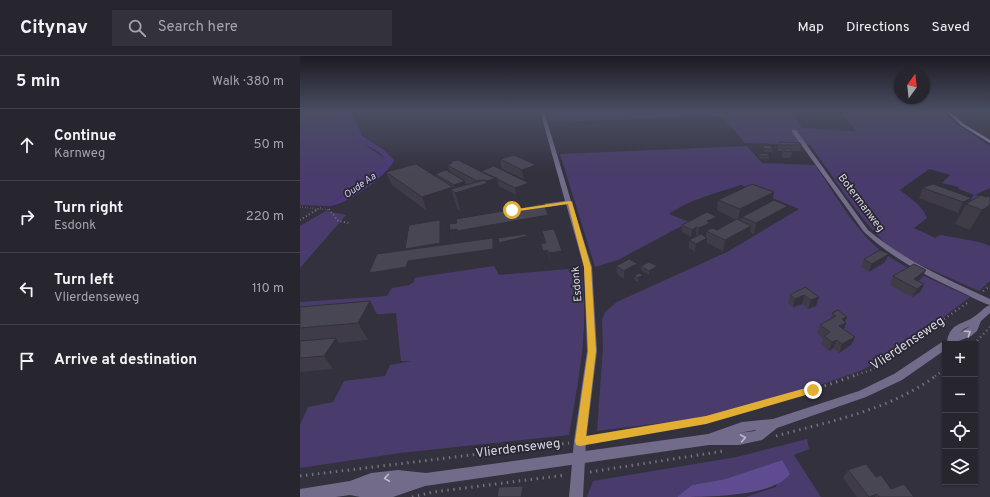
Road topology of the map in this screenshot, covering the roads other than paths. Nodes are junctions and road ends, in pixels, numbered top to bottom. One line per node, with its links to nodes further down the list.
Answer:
1 (794, 131): 7 (street, Botermanweg)
2 (548, 132): 5 (street, Esdonk)
3 (973, 132): 4 (main road)
4 (990, 142)
5 (570, 202): 6 (street); 11 (street, Esdonk)
6 (527, 208)
7 (990, 302)
8 (990, 308): 9 (street, Vlierdenseweg)
9 (953, 341)
10 (942, 347): 11 (street, Vlierdenseweg)
11 (578, 459): 12 (street, Vlierdenseweg); 13 (street, Esdonk)
12 (300, 496)
13 (576, 497)

